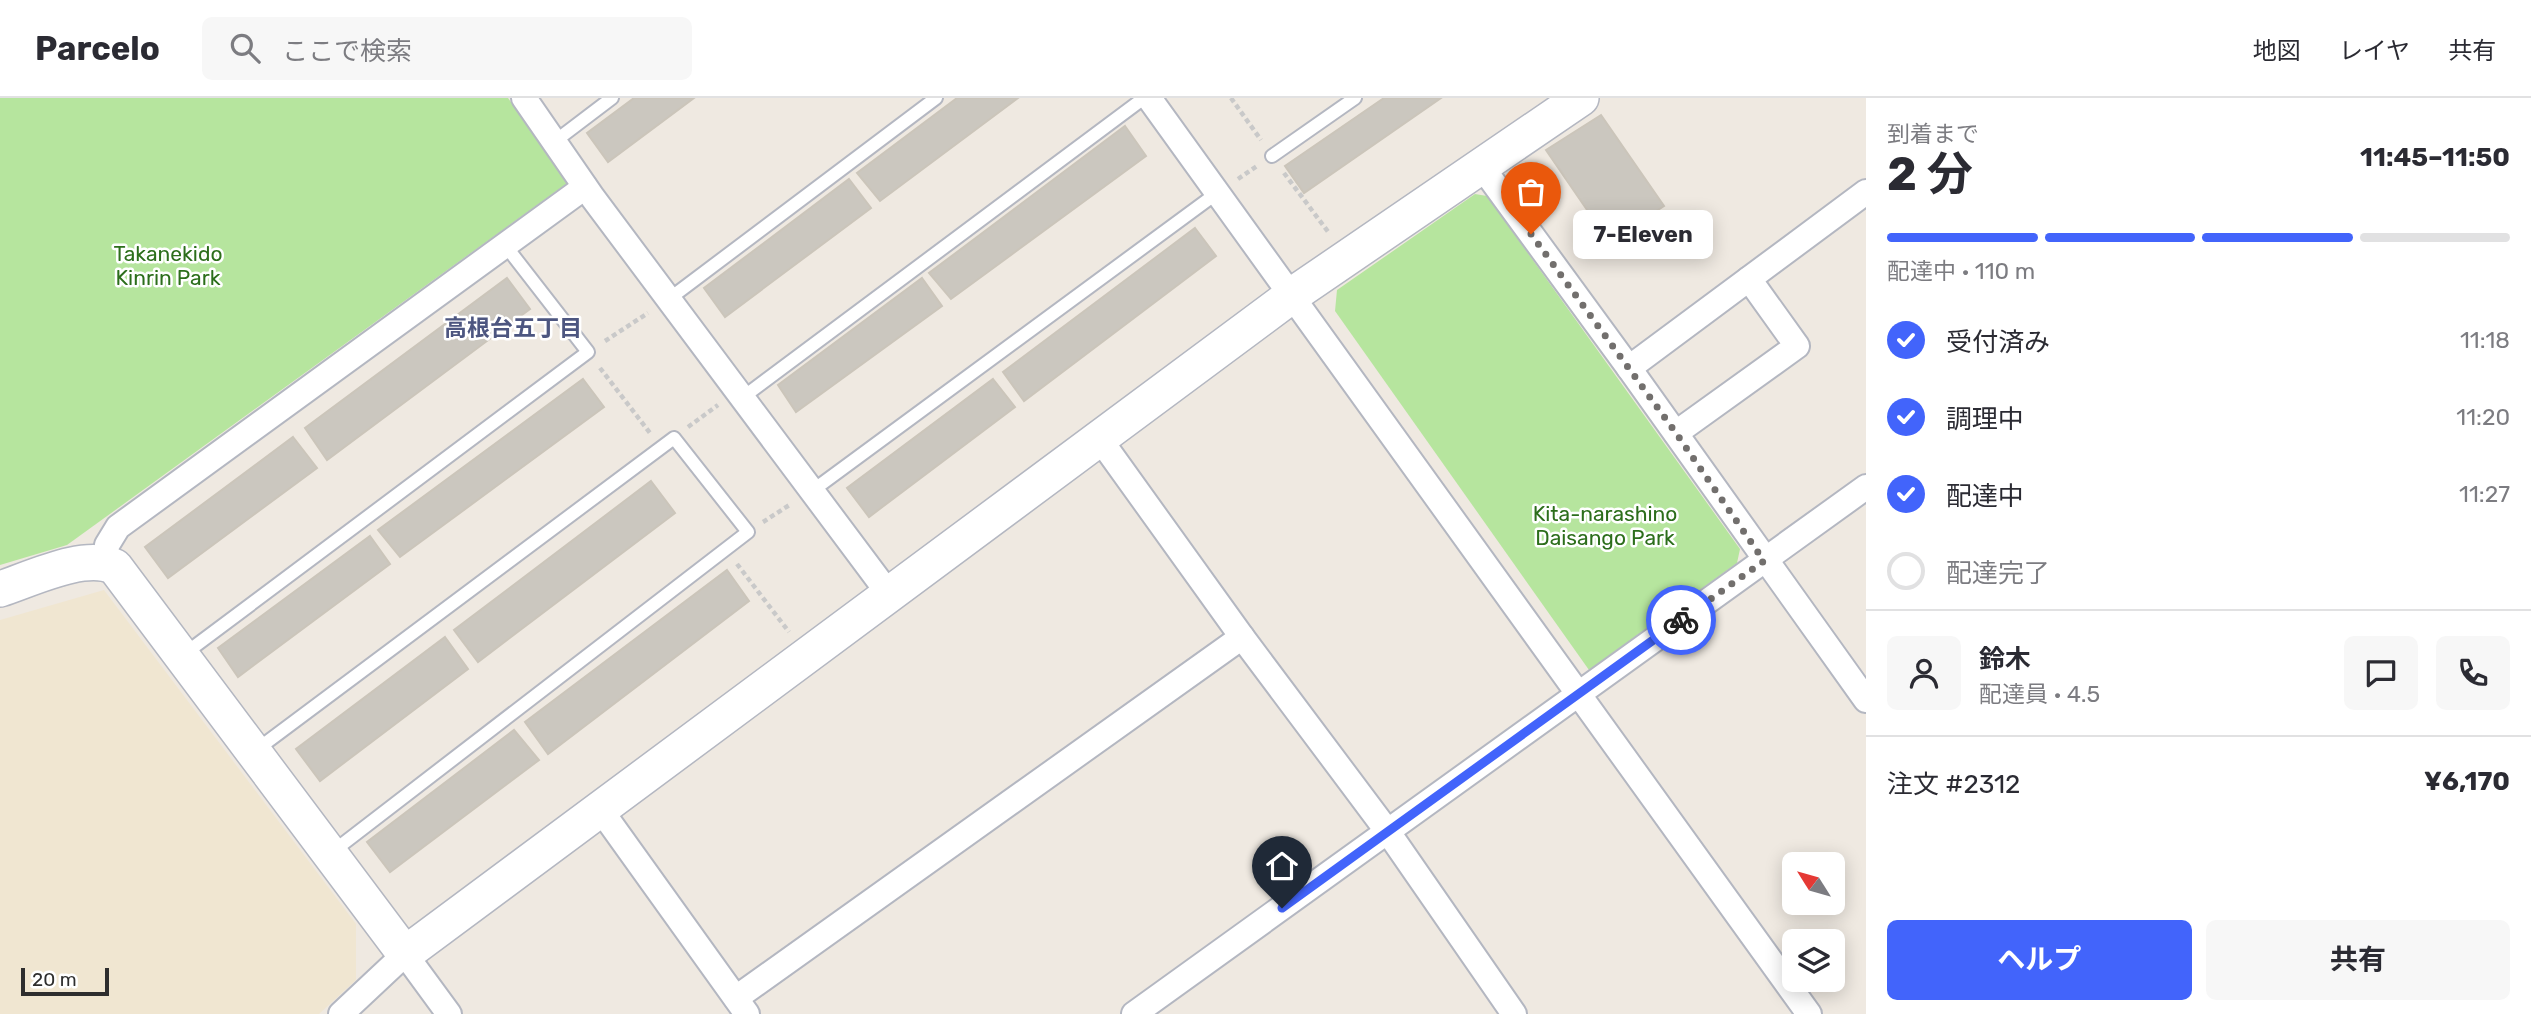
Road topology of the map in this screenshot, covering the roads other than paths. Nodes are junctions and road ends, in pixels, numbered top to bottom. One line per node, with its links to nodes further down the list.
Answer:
1 (524, 98): 7 (street)
2 (612, 98): 7 (lane)
3 (936, 98): 16 (lane)
4 (1146, 98): 12 (street); 18 (lane)
5 (1355, 98): 8 (lane)
6 (1581, 98): 9 (street)
7 (554, 142): 10 (street)
8 (1272, 156)
9 (1482, 167): 15 (street); 17 (street)
10 (585, 187): 13 (street); 16 (street)
11 (1866, 192): 14 (street)
12 (1217, 193): 15 (street); 22 (lane)
13 (505, 245): 24 (street); 28 (lane)
14 (1749, 279): 17 (street); 19 (street)
15 (1291, 296): 20 (street); 29 (street)
16 (669, 299): 18 (street)
17 (1629, 368): 19 (street)
18 (740, 394): 22 (street)
19 (1676, 433): 23 (street)
20 (1099, 438): 26 (street); 27 (street)
21 (1866, 487): 23 (street)
22 (812, 491): 26 (street)
23 (1764, 561): 29 (street); 30 (street)
24 (105, 562): 25 (street); 28 (street)
25 (0, 589)
26 (889, 594): 32 (street)
27 (1242, 637): 33 (street); 36 (street)
28 (183, 655): 31 (street)
29 (1579, 695): 33 (street); 41 (street)
30 (1866, 700)
31 (255, 752): 34 (street); 34 (lane)
32 (600, 809): 35 (street); 36 (street)
33 (1388, 832): 39 (street); 40 (street)
34 (330, 853): 35 (street)
35 (405, 954): 37 (street); 38 (street)
36 (742, 1006)
37 (341, 1014)
38 (449, 1014)
39 (1133, 1014)
40 (1514, 1014)
41 (1809, 1014)

